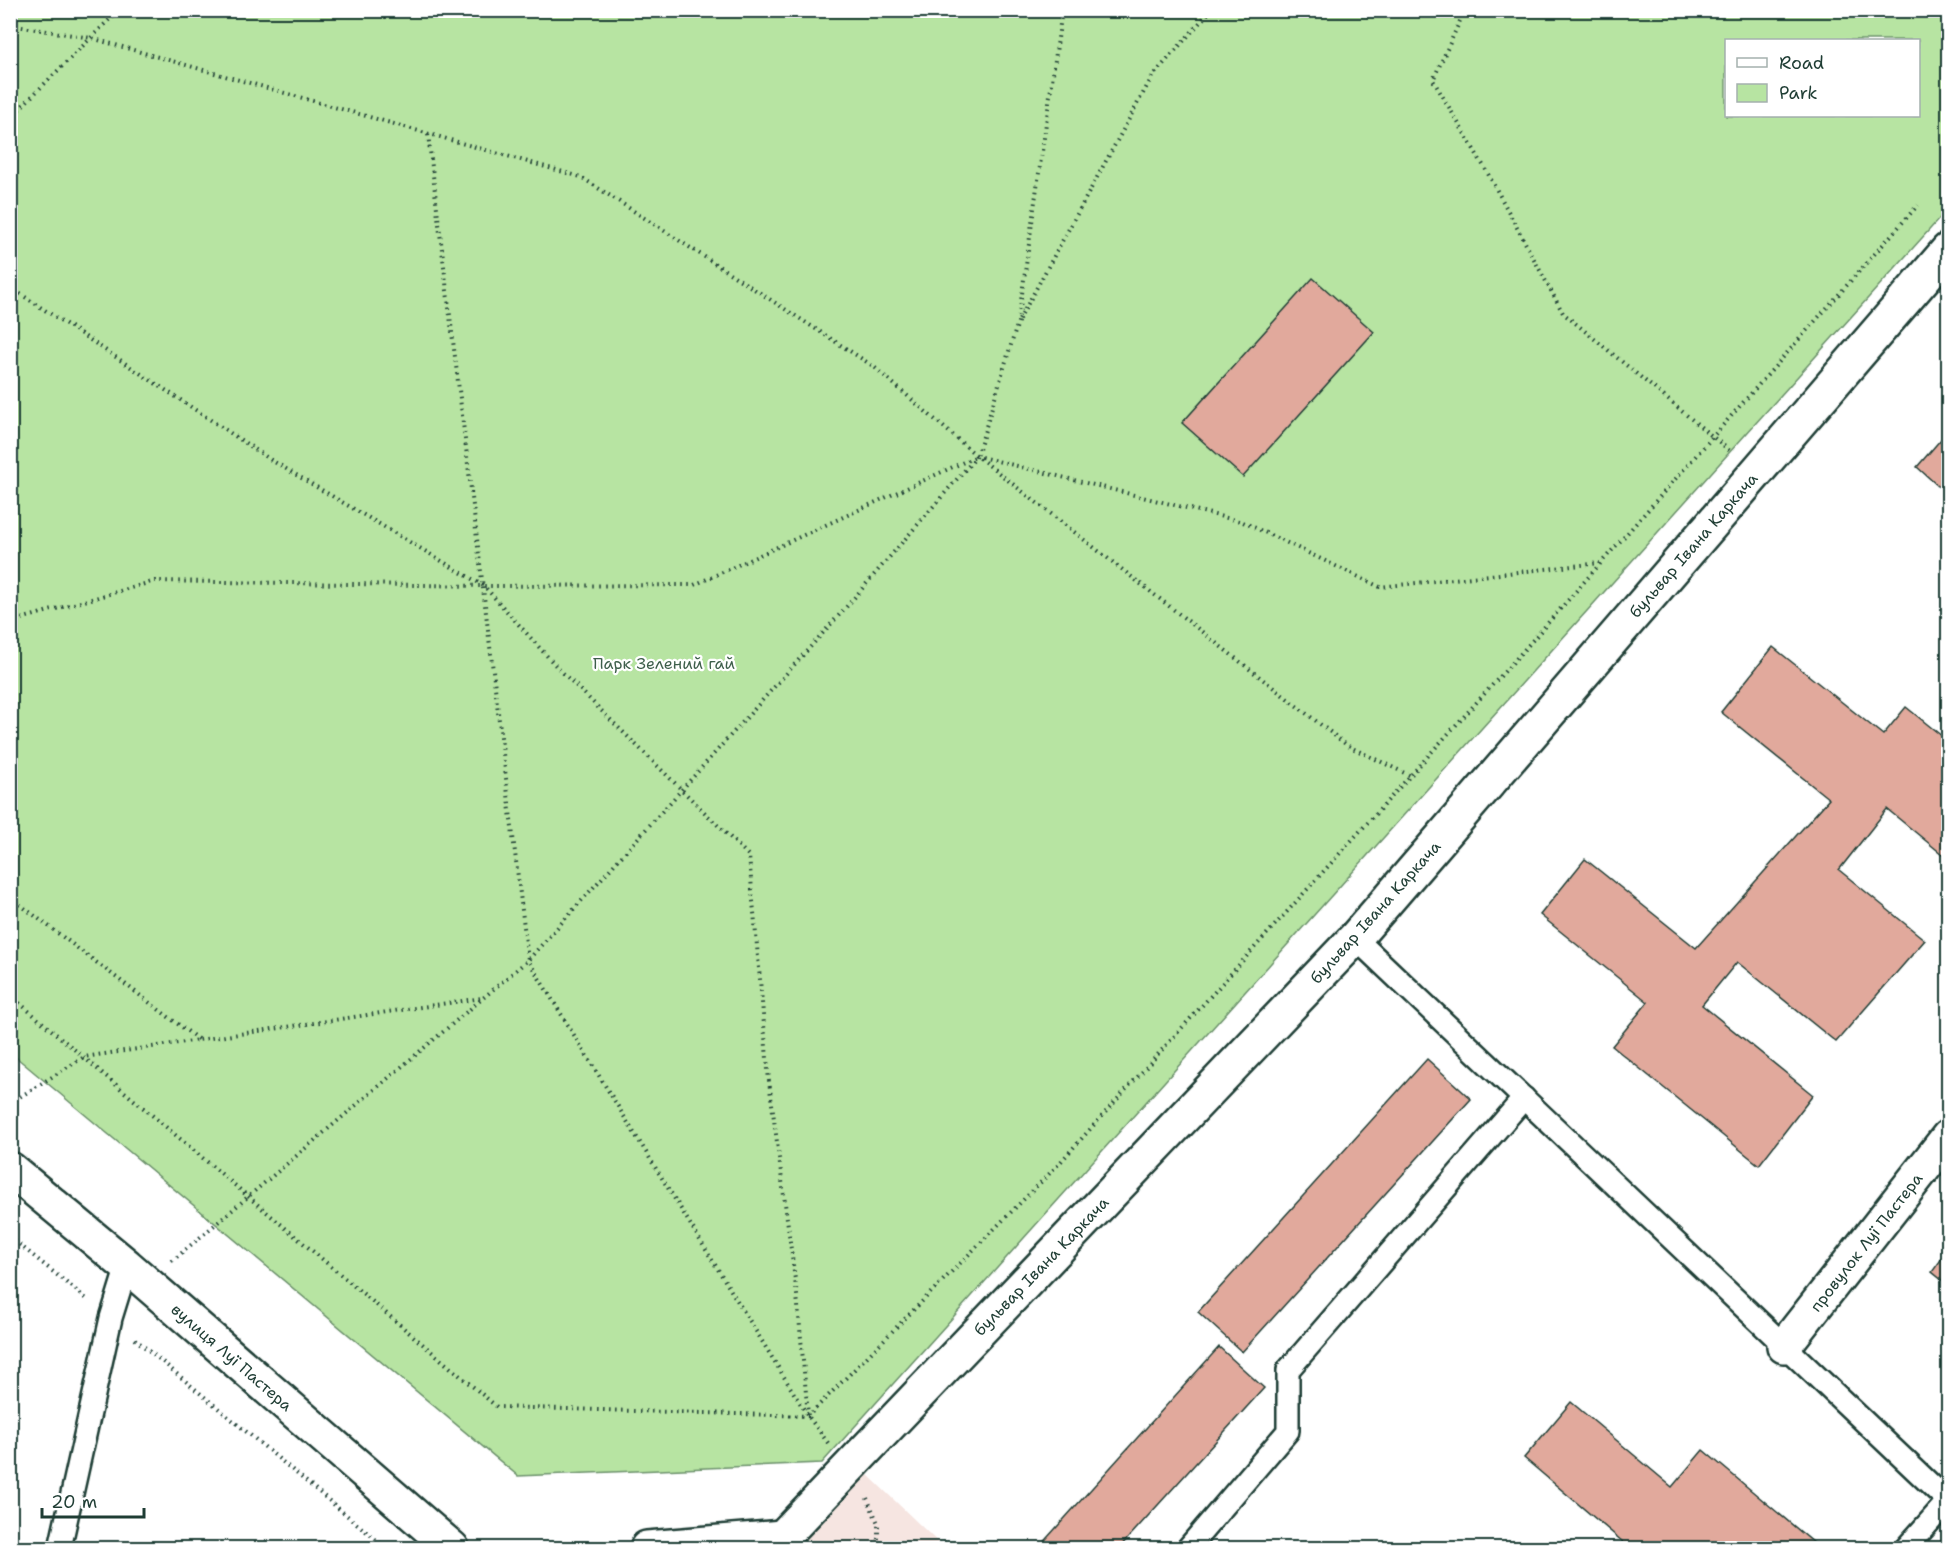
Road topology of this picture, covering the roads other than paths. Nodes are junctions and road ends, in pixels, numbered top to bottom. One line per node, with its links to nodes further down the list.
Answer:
1 (1948, 250): 2 (street, бульвар Івана Каркача)
2 (1355, 938): 3 (lane); 8 (street, бульвар Івана Каркача)
3 (1524, 1098): 7 (lane); 12 (lane)
4 (1948, 1137): 7 (street, провулок Луї Пастера)
5 (10, 1169): 6 (street, вулиця Луї Пастера)
6 (136, 1274): 9 (lane); 10 (street, вулиця Луї Пастера)
7 (1784, 1346): 13 (lane)
8 (779, 1545): 11 (street)
9 (60, 1548)
10 (452, 1548)
11 (647, 1548)
12 (1188, 1548)
13 (1906, 1548)

